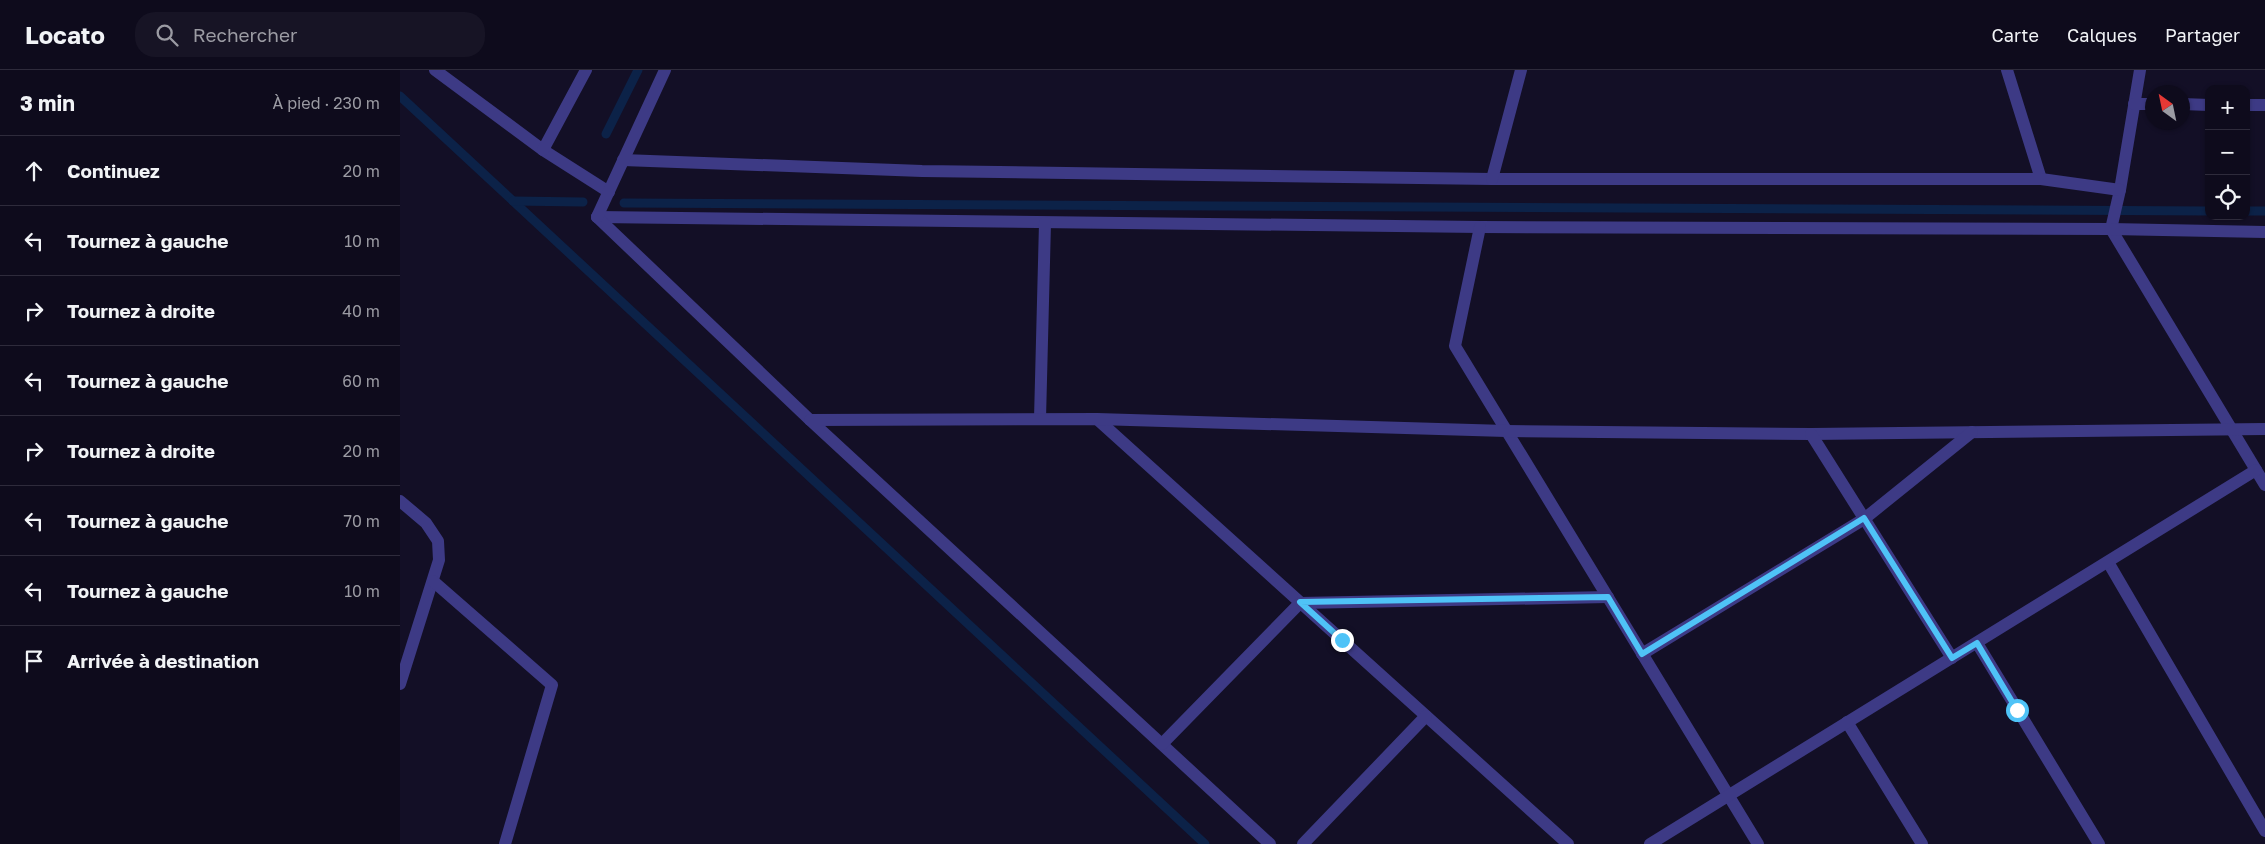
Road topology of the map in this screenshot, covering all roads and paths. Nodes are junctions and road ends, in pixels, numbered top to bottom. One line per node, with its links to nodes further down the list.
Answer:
1 (435, 70): 13 (street)
2 (586, 70): 13 (street)
3 (665, 70): 14 (street)
4 (1521, 70): 15 (street)
5 (2008, 70): 16 (street)
6 (2140, 70): 7 (street)
7 (2134, 104): 8 (street); 17 (street)
8 (2145, 104)
9 (2190, 104): 10 (street)
10 (2205, 105)
11 (2250, 105): 12 (street)
12 (2265, 105)
13 (544, 150): 18 (street)
14 (624, 160): 15 (street); 18 (street)
15 (1492, 179): 16 (street)
16 (2041, 180): 17 (street)
17 (2120, 190): 22 (street)
18 (609, 192): 19 (street)
19 (597, 217): 20 (street); 26 (street)
20 (1045, 222): 21 (street); 24 (street)
21 (1480, 227): 22 (street); 29 (street)
22 (2111, 229): 23 (street); 27 (street)
23 (2265, 232)
24 (1040, 419): 25 (street); 26 (street)
25 (1097, 419): 29 (street); 39 (street)
26 (810, 420): 46 (street)
27 (2231, 428): 28 (street); 30 (street); 32 (street)
28 (2265, 429)
29 (1506, 431): 31 (street); 38 (street)
30 (1972, 432): 31 (street); 35 (street)
31 (1810, 434): 35 (street)
32 (2256, 470): 33 (street); 36 (street)
33 (2265, 485)
34 (400, 500): 37 (street)
35 (1864, 518): 41 (street); 42 (street)
36 (2108, 562): 40 (street); 48 (street)
37 (433, 581): 43 (street); 49 (street)
38 (1608, 597): 39 (street); 41 (street)
39 (1300, 602): 44 (street); 46 (street)
40 (1977, 643): 42 (street); 56 (street)
41 (1642, 654): 47 (street)
42 (1952, 658): 45 (street)
43 (400, 684)
44 (1426, 716): 51 (street); 52 (street)
45 (1847, 722): 47 (street); 55 (street)
46 (1162, 744): 50 (street)
47 (1728, 796): 53 (street); 54 (street)
48 (2265, 830)
49 (505, 844)
50 (1270, 844)
51 (1303, 844)
52 (1568, 844)
53 (1650, 844)
54 (1758, 844)
55 (1922, 844)
56 (2099, 844)

